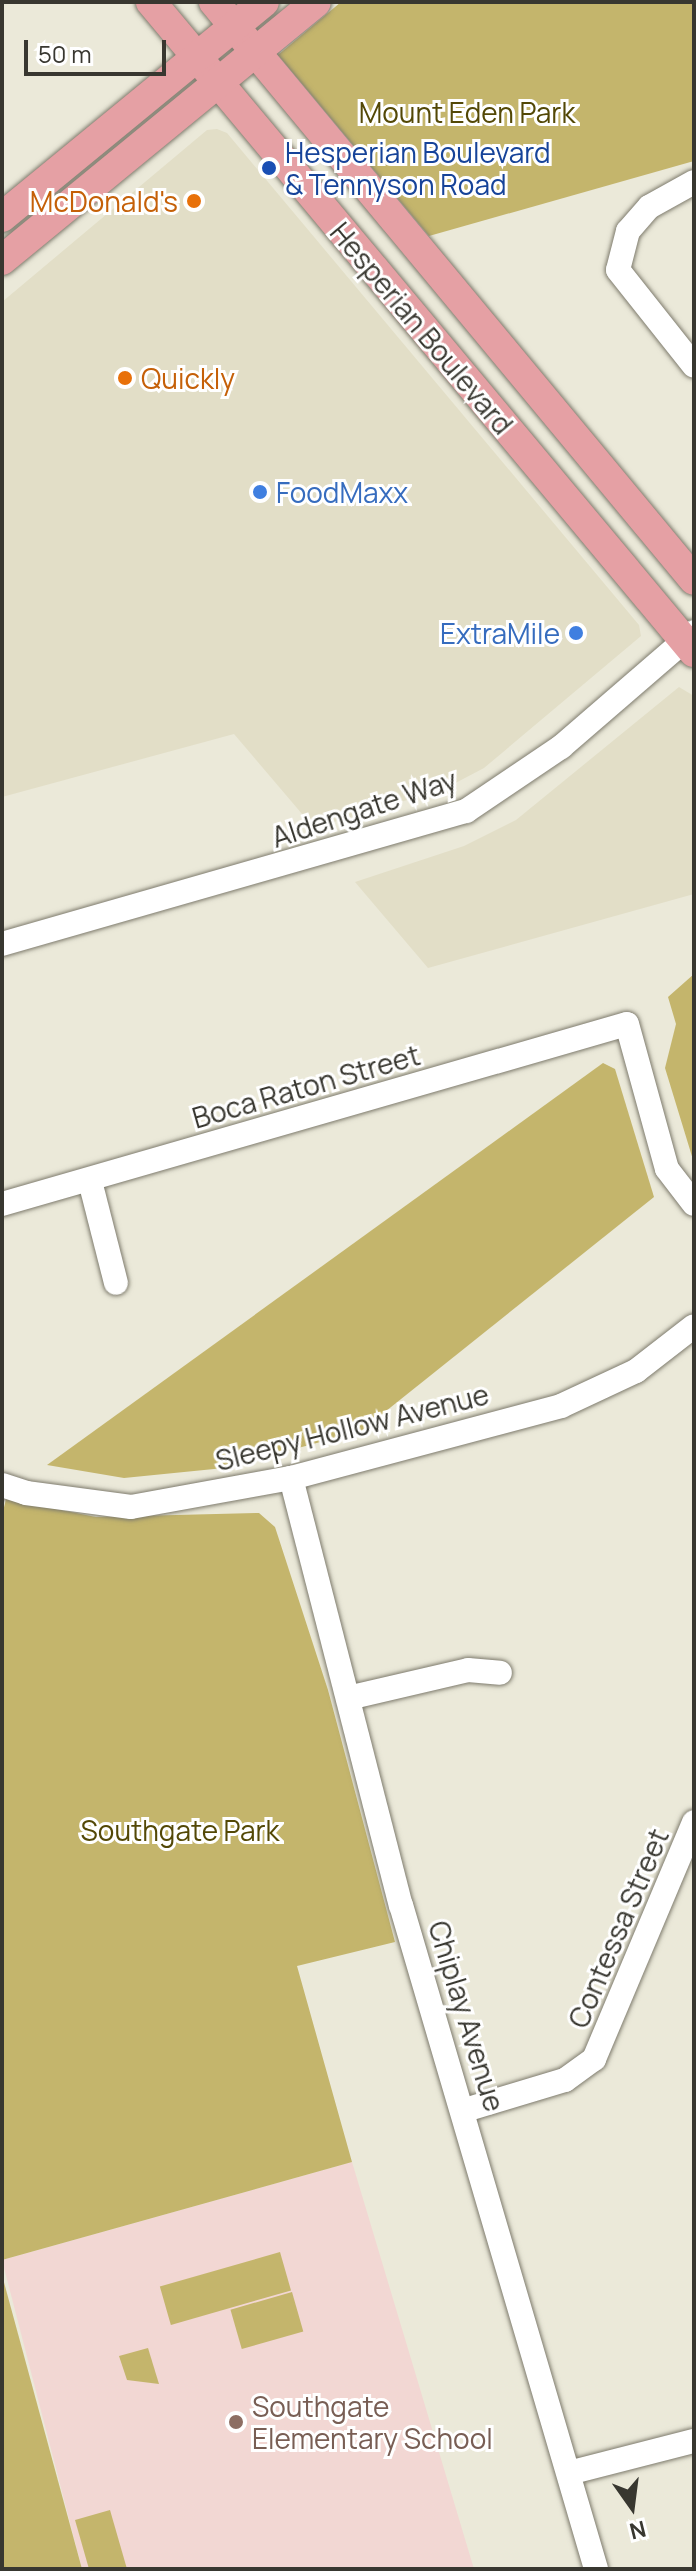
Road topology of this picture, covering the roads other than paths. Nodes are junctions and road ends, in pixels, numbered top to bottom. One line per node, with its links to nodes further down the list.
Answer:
1 (151, 2): 7 (main road, Hesperian Boulevard)
2 (214, 2): 5 (main road, Hesperian Boulevard)
3 (264, 2): 5 (main road)
4 (316, 2): 6 (main road)
5 (233, 26): 6 (main road, Hesperian Boulevard); 7 (main road)
6 (256, 53): 8 (main road); 13 (main road, Hesperian Boulevard)
7 (197, 55): 8 (main road, Hesperian Boulevard); 10 (main road)
8 (218, 82): 11 (main road); 14 (main road, Hesperian Boulevard)
9 (694, 182): 12 (street)
10 (2, 217)
11 (2, 260)
12 (694, 366)
13 (694, 580)
14 (691, 641): 15 (street, Aldengate Way)
15 (2, 944)
16 (90, 1181): 17 (street, Boca Raton Street); 18 (street, Boca Raton Street); 19 (street)
17 (2, 1204)
18 (694, 1204)
19 (116, 1283)
20 (694, 1326): 21 (street, Sleepy Hollow Avenue)
21 (291, 1478): 22 (street, Sleepy Hollow Avenue); 24 (street, Chiplay Avenue)
22 (2, 1485)
23 (500, 1673): 24 (street)
24 (348, 1698): 26 (street, Chiplay Avenue)
25 (694, 1822): 26 (street, Contessa Street)
26 (465, 2110): 28 (street, Chiplay Avenue)
27 (694, 2441): 28 (street)
28 (569, 2473): 29 (street, Chiplay Avenue)
29 (596, 2569)

